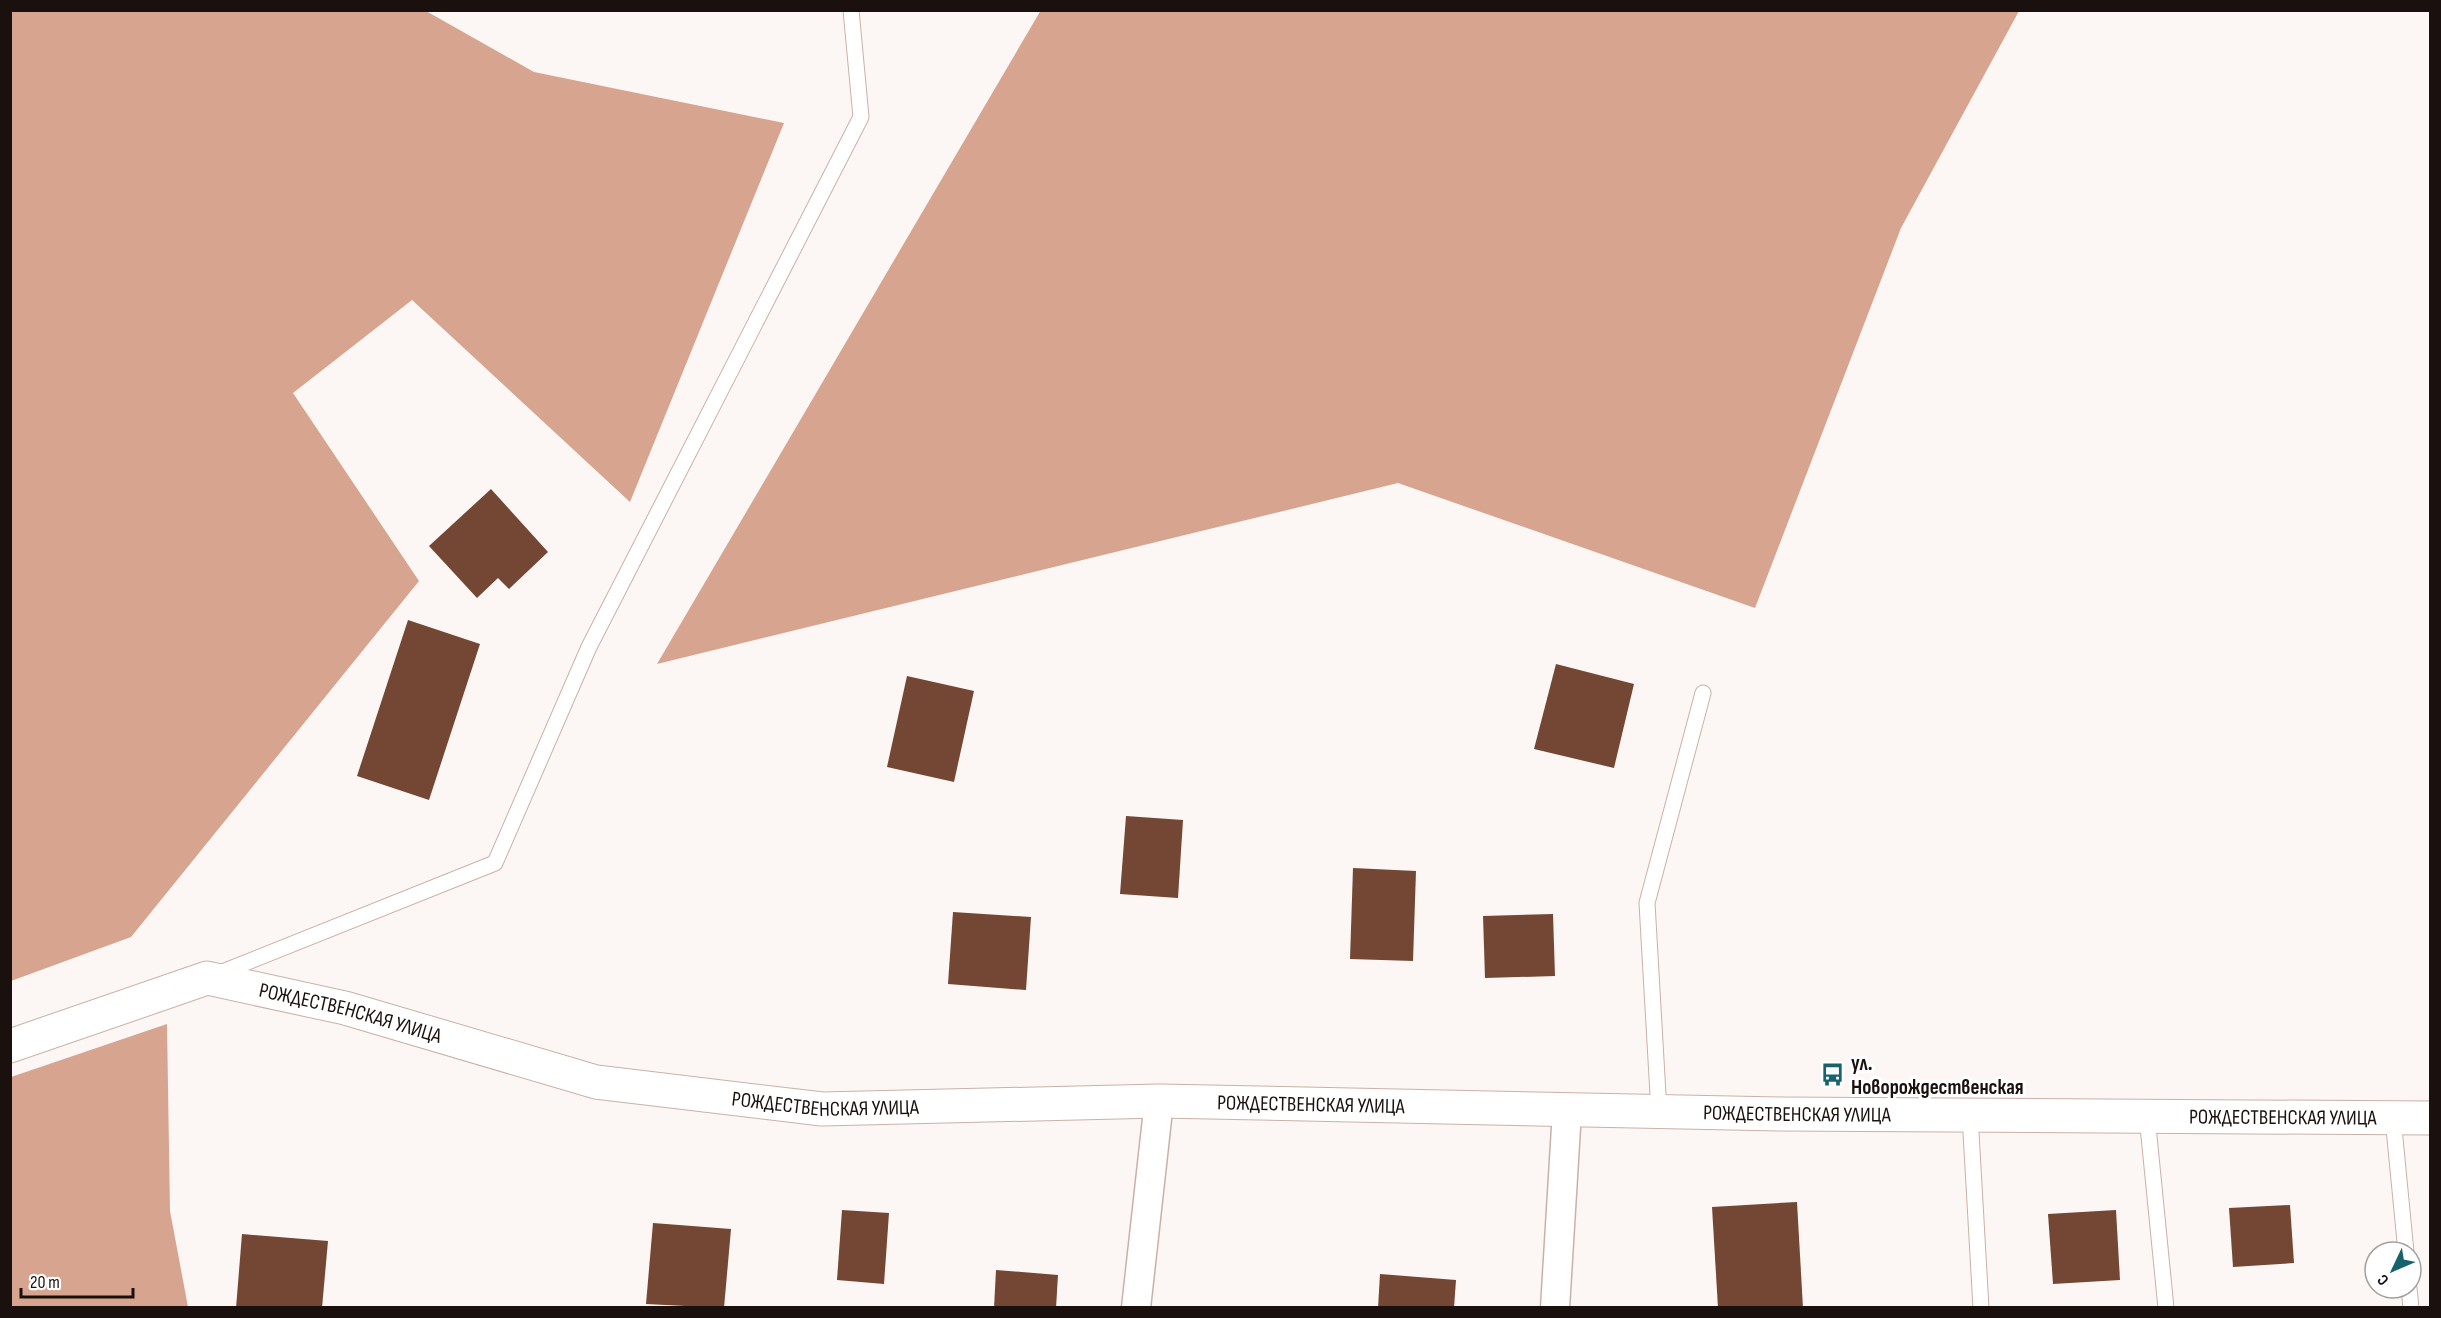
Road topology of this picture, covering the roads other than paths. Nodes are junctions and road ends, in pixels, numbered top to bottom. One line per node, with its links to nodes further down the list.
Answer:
1 (851, 10): 3 (lane)
2 (1703, 693): 7 (lane)
3 (207, 978): 4 (street); 5 (street, РОЖДЕСТВЕНСКАЯ УЛИЦА)
4 (10, 1046)
5 (1159, 1101): 6 (street, РОЖДЕСТВЕНСКАЯ УЛИЦА); 13 (street)
6 (1567, 1111): 7 (street, РОЖДЕСТВЕНСКАЯ УЛИЦА); 14 (street)
7 (1659, 1112): 8 (street, РОЖДЕСТВЕНСКАЯ УЛИЦА)
8 (1970, 1115): 9 (street, РОЖДЕСТВЕНСКАЯ УЛИЦА); 15 (lane)
9 (2147, 1116): 10 (street, РОЖДЕСТВЕНСКАЯ УЛИЦА); 16 (lane)
10 (2393, 1118): 11 (street, РОЖДЕСТВЕНСКАЯ УЛИЦА); 12 (lane)
11 (2430, 1118)
12 (2405, 1240)
13 (1136, 1308)
14 (1556, 1308)
15 (1981, 1308)
16 (2166, 1308)

